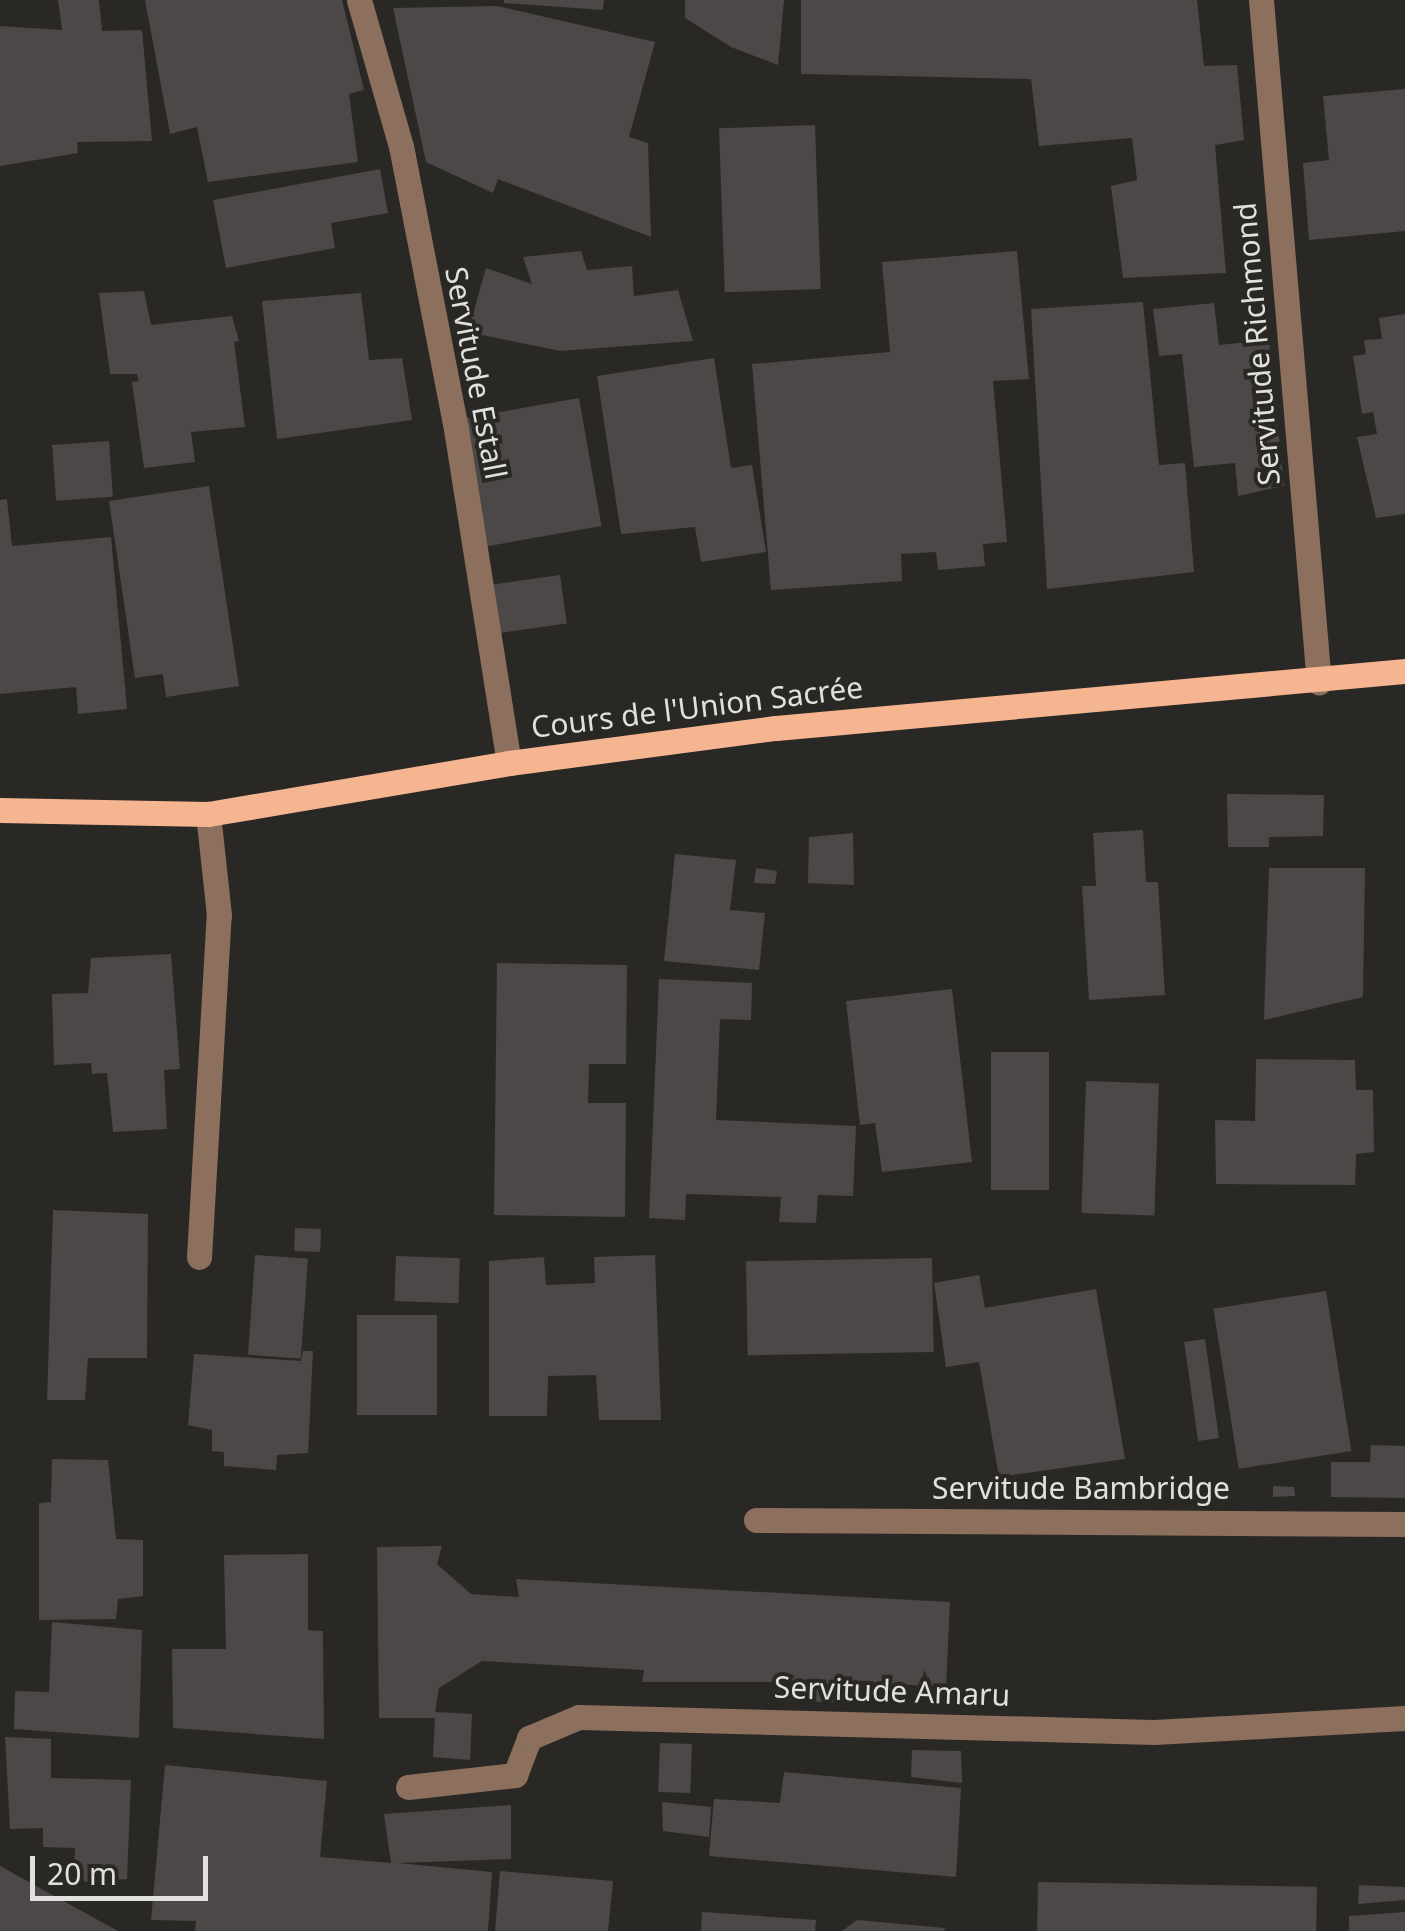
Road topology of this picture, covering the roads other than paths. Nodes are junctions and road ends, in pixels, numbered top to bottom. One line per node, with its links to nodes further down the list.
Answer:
1 (358, 0): 5 (street, Servitude Estall)
2 (1260, 0): 4 (street, Servitude Richmond)
3 (1405, 671): 4 (main road, Cours de l'Union Sacrée)
4 (1319, 683): 5 (main road, Cours de l'Union Sacrée)
5 (509, 763): 7 (main road, Cours de l'Union Sacrée)
6 (0, 810): 7 (main road, Cours de l'Union Sacrée)
7 (208, 814): 8 (street)
8 (199, 1257)
9 (756, 1520): 10 (street, Servitude Bambridge)
10 (1405, 1524)
11 (1405, 1718): 12 (street, Servitude Amaru)
12 (408, 1787)

